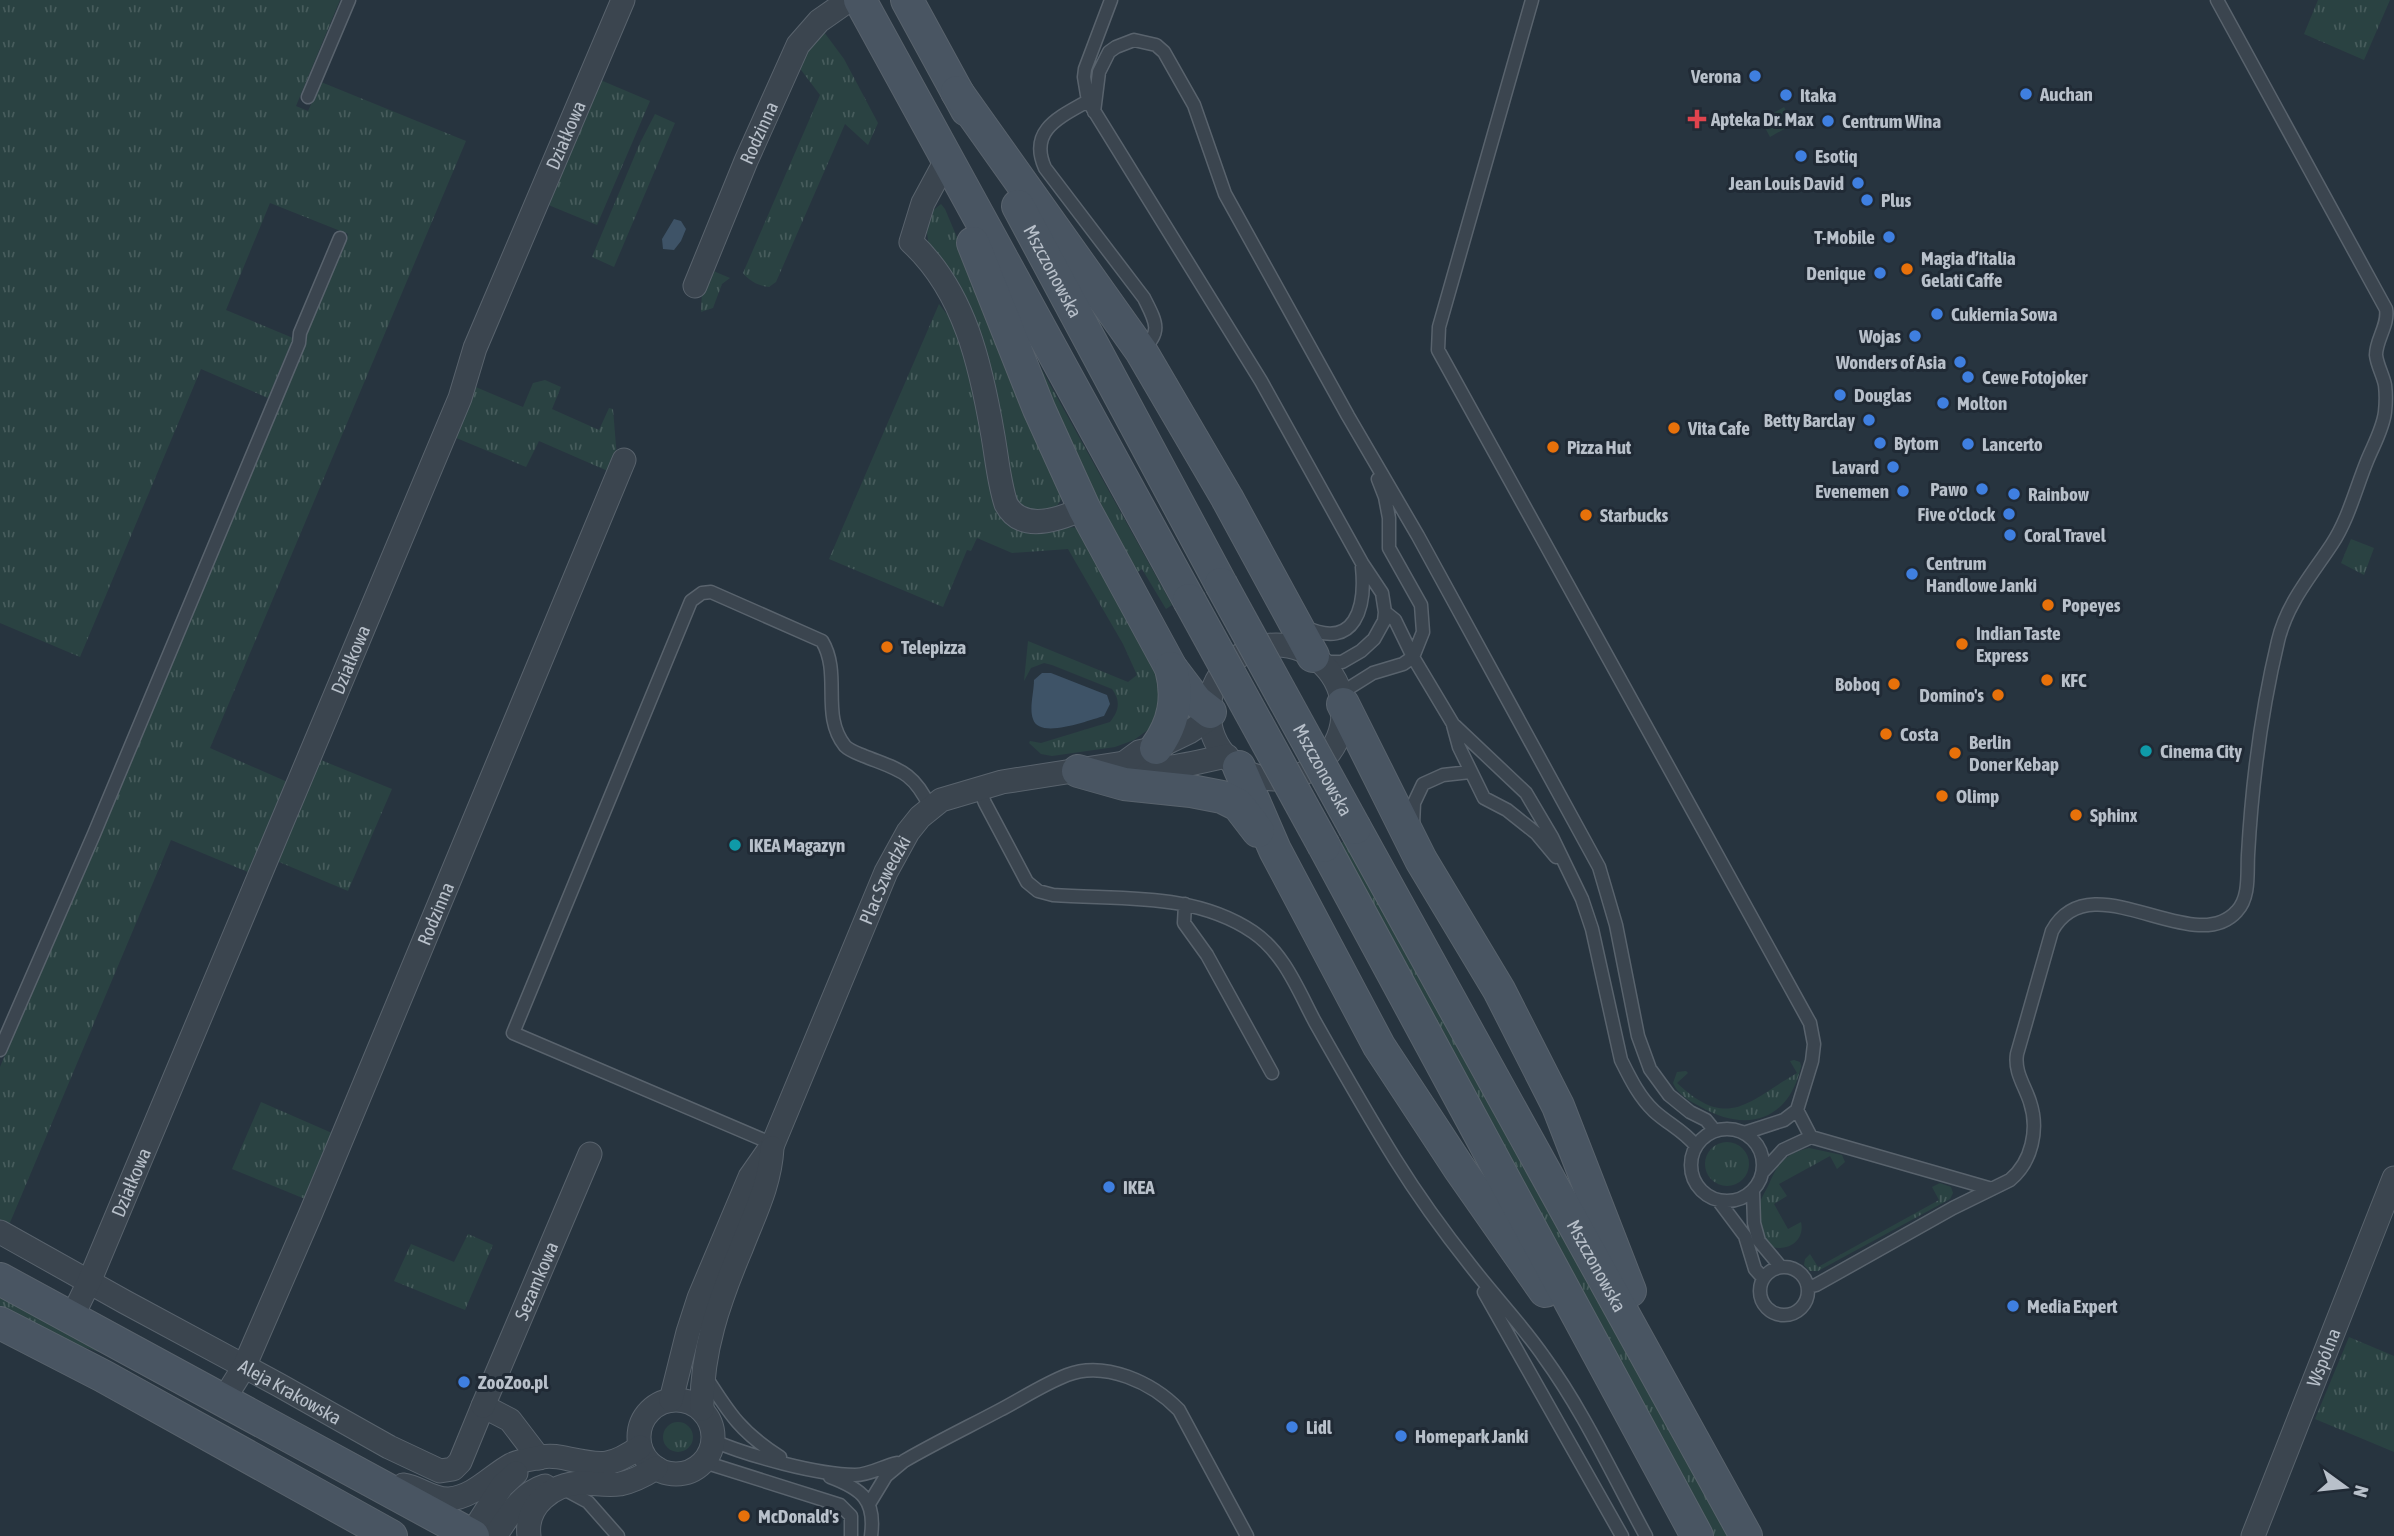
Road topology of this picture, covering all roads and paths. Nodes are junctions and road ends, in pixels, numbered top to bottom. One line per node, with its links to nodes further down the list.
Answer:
1 (349, 0): 10 (lane)
2 (623, 0): 59 (street, Działkowa)
3 (849, 0): 15 (street, Rodzinna)
4 (860, 0): 12 (main road, Mszczonowska)
5 (907, 0): 9 (main road, Mszczonowska)
6 (1111, 0): 11 (lane)
7 (1532, 0): 42 (lane)
8 (2217, 0): 51 (lane)
9 (957, 92): 16 (main road); 69 (main road, Mszczonowska, bridge)
10 (308, 97)
11 (1091, 107): 16 (lane); 17 (lane); 20 (lane)
12 (924, 118): 13 (main road); 72 (main road, Mszczonowska, bridge)
13 (943, 166): 19 (main road); 19 (street)
14 (340, 238): 40 (lane)
15 (695, 286)
16 (1142, 351): 22 (main road)
17 (1365, 445): 23 (lane); 43 (lane)
18 (624, 460): 65 (street, Rodzinna)
19 (1084, 508): 25 (main road)
20 (1362, 563): 21 (lane); 22 (lane)
21 (1385, 612): 23 (lane); 24 (lane)
22 (1292, 617): 24 (main road)
23 (1413, 657): 26 (lane); 28 (lane)
24 (1316, 659): 26 (street); 27 (street)
25 (1171, 668): 27 (main road); 29 (main road)
26 (1342, 699): 30 (street); 37 (main road)
27 (1210, 715): 29 (street); 30 (street)
28 (1453, 724): 33 (lane); 38 (lane)
29 (1156, 748): 31 (street)
30 (1233, 762): 31 (street); 36 (main road)
31 (1124, 763): 32 (street, Plac Szwedzki)
32 (1078, 771): 34 (street, Plac Szwedzki); 36 (main road)
33 (1470, 772): 37 (lane); 38 (lane)
34 (979, 788): 35 (street, Plac Szwedzki); 39 (lane)
35 (930, 807): 46 (street, Plac Szwedzki); 46 (lane)
36 (1275, 850): 72 (main road)
37 (1421, 860): 69 (main road)
38 (1568, 870): 47 (lane)
39 (1185, 904): 41 (lane); 56 (lane)
40 (0, 1050)
41 (1272, 1073)
42 (1797, 1110): 44 (lane); 45 (lane)
43 (1715, 1130): 44 (lane); 47 (lane)
44 (1744, 1132): 49 (lane)
45 (1811, 1137): 49 (lane); 51 (lane)
46 (773, 1143): 66 (street, Plac Szwedzki); 68 (street, Plac Szwedzki)
47 (1696, 1146): 53 (lane)
48 (590, 1154): 70 (street, Sezamkowa)
49 (1762, 1174): 52 (lane)
50 (2394, 1178): 94 (street, Wspólna)
51 (1992, 1189): 60 (lane)
52 (1753, 1192): 53 (lane); 55 (lane)
53 (1718, 1200): 57 (lane)
54 (0, 1232): 59 (street, Aleja Krakowska)
55 (1780, 1266): 57 (lane); 60 (lane)
56 (1472, 1267): 90 (lane); 91 (lane)
57 (1763, 1278): 60 (lane)
58 (0, 1279): 62 (main road, Aleja Krakowska)
59 (89, 1282): 61 (street, Aleja Krakowska); 62 (street, Działkowa)
60 (1808, 1287)
61 (125, 1302): 64 (street); 65 (street, Aleja Krakowska)
62 (72, 1317): 64 (main road, Aleja Krakowska)
63 (0, 1323): 83 (main road)
64 (110, 1337): 67 (main road, Aleja Krakowska)
65 (244, 1367): 67 (street, Rodzinna); 70 (street, Aleja Krakowska)
66 (702, 1372): 71 (street, Plac Szwedzki); 77 (lane)
67 (224, 1399): 80 (main road, Aleja Krakowska)
68 (671, 1400): 71 (street); 73 (street)
69 (1674, 1403): 93 (main road, Mszczonowska)
70 (483, 1406): 75 (street)
71 (702, 1409): 74 (street)
72 (1641, 1431): 92 (main road, Mszczonowska)
73 (640, 1447): 75 (street); 78 (street)
74 (709, 1451): 77 (lane); 78 (street); 87 (lane)
75 (539, 1458): 80 (street); 84 (street)
76 (904, 1461): 79 (lane); 82 (lane); 89 (lane)
77 (792, 1465): 79 (lane)
78 (656, 1468): 81 (street)
79 (814, 1470): 82 (lane)
80 (369, 1479): 84 (main road, Aleja Krakowska)
81 (562, 1488): 84 (street); 85 (street); 86 (lane)
82 (869, 1504): 88 (lane)
83 (391, 1536)
84 (477, 1536)
85 (529, 1536)
86 (618, 1536)
87 (851, 1536)
88 (871, 1536)
89 (1247, 1536)
90 (1622, 1536)
91 (1646, 1536)
92 (1697, 1536)
93 (1746, 1536)
94 (2253, 1536)

